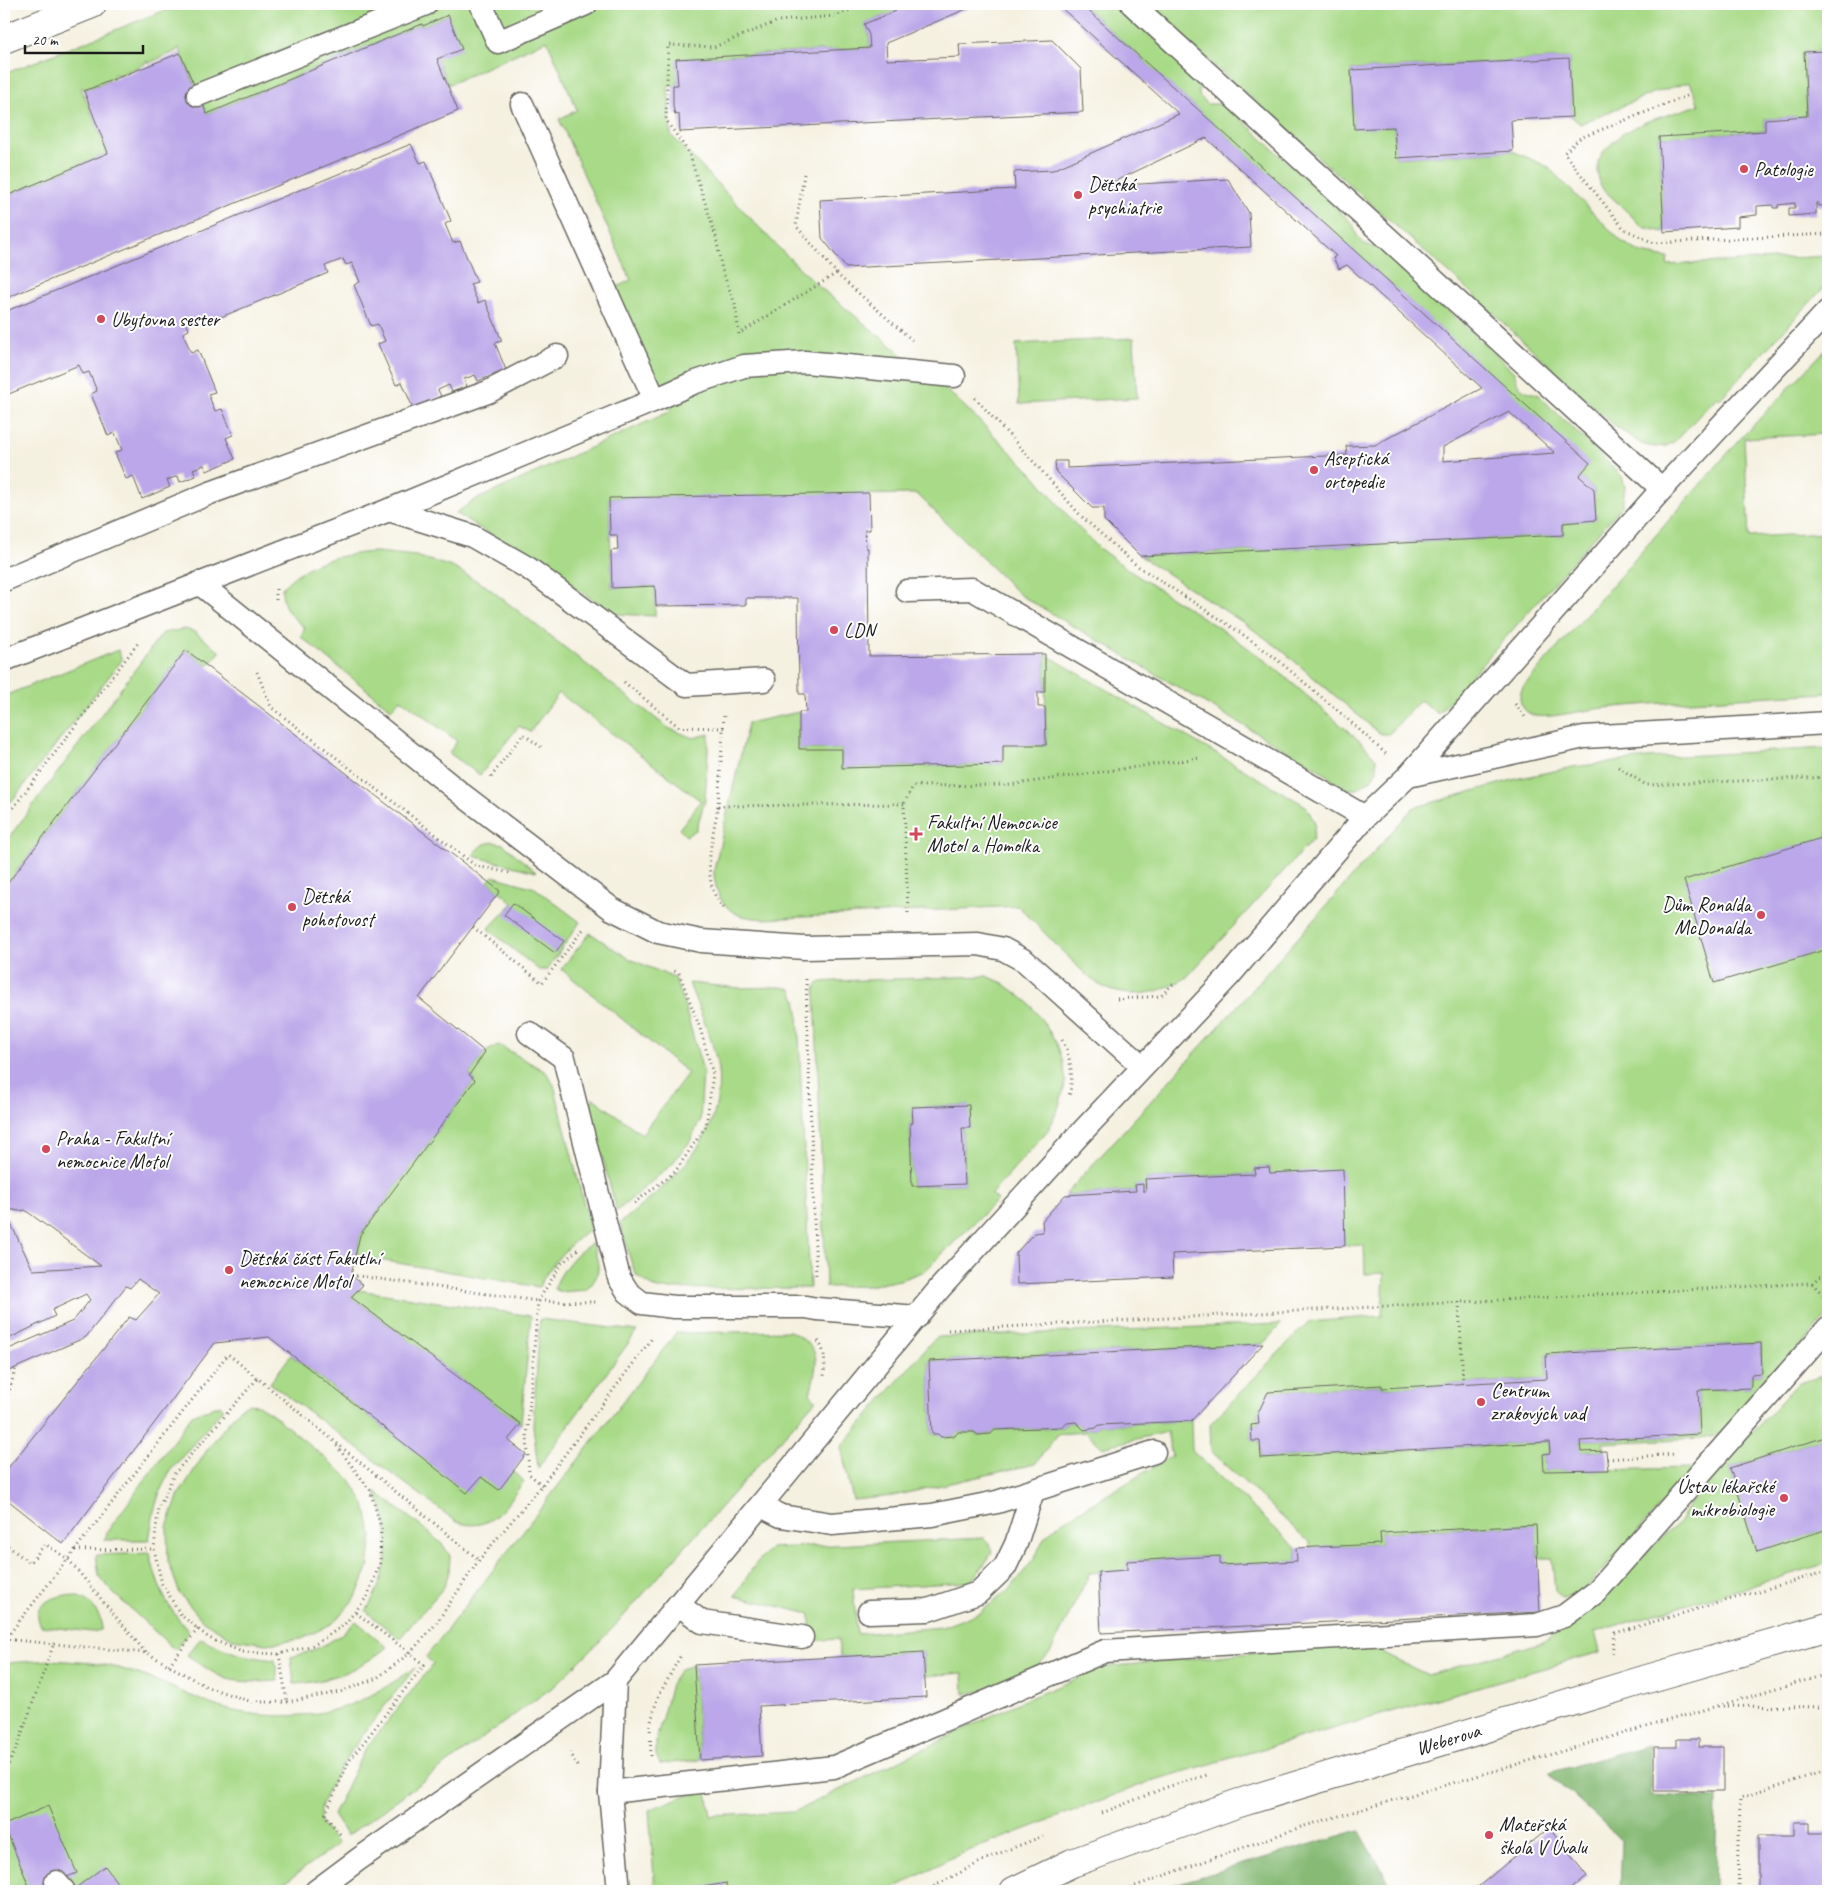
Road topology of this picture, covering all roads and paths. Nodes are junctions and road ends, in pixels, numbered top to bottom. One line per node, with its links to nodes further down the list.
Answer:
1 (92, 4): 7 (street)
2 (426, 4): 8 (lane)
3 (481, 4): 4 (lane)
4 (586, 4)
5 (866, 4): 15 (path)
6 (1132, 4): 20 (lane)
7 (4, 39)
8 (198, 94)
9 (1687, 96): 12 (path)
10 (522, 104): 19 (lane)
11 (804, 174): 13 (path)
12 (1828, 234)
13 (837, 273): 15 (path); 18 (path)
14 (1828, 310): 20 (lane)
15 (739, 334): 16 (path)
16 (731, 339)
17 (557, 356): 22 (lane)
18 (954, 376): 19 (lane); 38 (path)
19 (655, 400): 21 (lane)
20 (1662, 489): 38 (lane)
21 (389, 510): 24 (lane); 32 (lane)
22 (4, 580)
23 (277, 581): 26 (path)
24 (199, 583): 28 (lane); 56 (lane)
25 (907, 591): 43 (lane)
26 (278, 610)
27 (140, 640): 44 (path)
28 (4, 660)
29 (255, 668): 45 (path)
30 (618, 678): 34 (path)
31 (764, 680): 32 (lane)
32 (723, 682): 34 (path)
33 (1828, 723): 38 (lane)
34 (724, 728): 42 (path)
35 (541, 747): 40 (path)
36 (1206, 758): 41 (path)
37 (1617, 767): 39 (path)
38 (1408, 776): 43 (lane)
39 (1828, 777)
40 (491, 778)
41 (904, 804): 42 (path); 47 (path)
42 (718, 806): 46 (path)
43 (1365, 818): 56 (lane)
44 (4, 820)
45 (513, 873)
46 (729, 913)
47 (908, 920)
48 (590, 921): 49 (path)
49 (473, 927)
50 (670, 969): 58 (path)
51 (806, 975): 62 (path)
52 (1176, 982): 53 (path)
53 (1111, 996)
54 (529, 1033): 67 (lane)
55 (1060, 1036): 57 (path)
56 (1143, 1067): 69 (lane)
57 (1069, 1098)
58 (632, 1205)
59 (584, 1243): 65 (path)
60 (1828, 1270): 63 (path)
61 (352, 1275): 65 (path)
62 (816, 1283)
63 (1812, 1283): 64 (path); 66 (path)
64 (1828, 1299)
65 (538, 1301): 67 (path); 81 (path)
66 (1459, 1302): 71 (path); 75 (path)
67 (642, 1303): 68 (lane)
68 (674, 1307): 69 (lane); 81 (path)
69 (917, 1317): 83 (lane)
70 (1828, 1328): 72 (lane)
71 (940, 1330)
72 (1818, 1349): 78 (lane)
73 (16, 1368): 76 (path)
74 (257, 1379): 77 (path); 85 (path); 86 (path)
75 (1463, 1383)
76 (4, 1408)
77 (333, 1440): 88 (path); 90 (path)
78 (1720, 1451): 80 (path); 110 (lane)
79 (1154, 1452): 82 (lane)
80 (1607, 1459)
81 (542, 1485): 88 (path)
82 (1032, 1491): 83 (lane); 91 (lane)
83 (761, 1506): 89 (lane)
84 (4, 1543): 87 (path)
85 (154, 1549): 86 (path); 93 (path)
86 (76, 1550): 87 (path)
87 (68, 1559): 95 (path); 97 (path)
88 (479, 1560): 98 (path)
89 (678, 1604): 94 (lane); 102 (lane)
90 (355, 1612): 98 (path); 99 (path)
91 (869, 1612)
92 (1828, 1627): 114 (street, Weberova)
93 (198, 1629): 99 (path); 100 (path)
94 (802, 1637)
95 (5, 1638): 96 (path)
96 (54, 1643): 97 (path); 109 (path)
97 (147, 1653): 100 (path)
98 (410, 1653): 103 (path); 111 (path)
99 (279, 1654): 103 (path)
100 (169, 1666): 103 (path)
101 (1828, 1674): 104 (path)
102 (615, 1681): 110 (lane); 112 (lane)
103 (287, 1702)
104 (1718, 1706): 105 (path); 115 (path)
105 (1828, 1707)
106 (562, 1747): 108 (path)
107 (1828, 1770): 116 (path)
108 (581, 1772)
109 (4, 1773)
110 (610, 1792): 113 (lane)
111 (342, 1837)
112 (316, 1891)
113 (619, 1891)
114 (1014, 1891)
115 (1120, 1891)
116 (1738, 1891)

